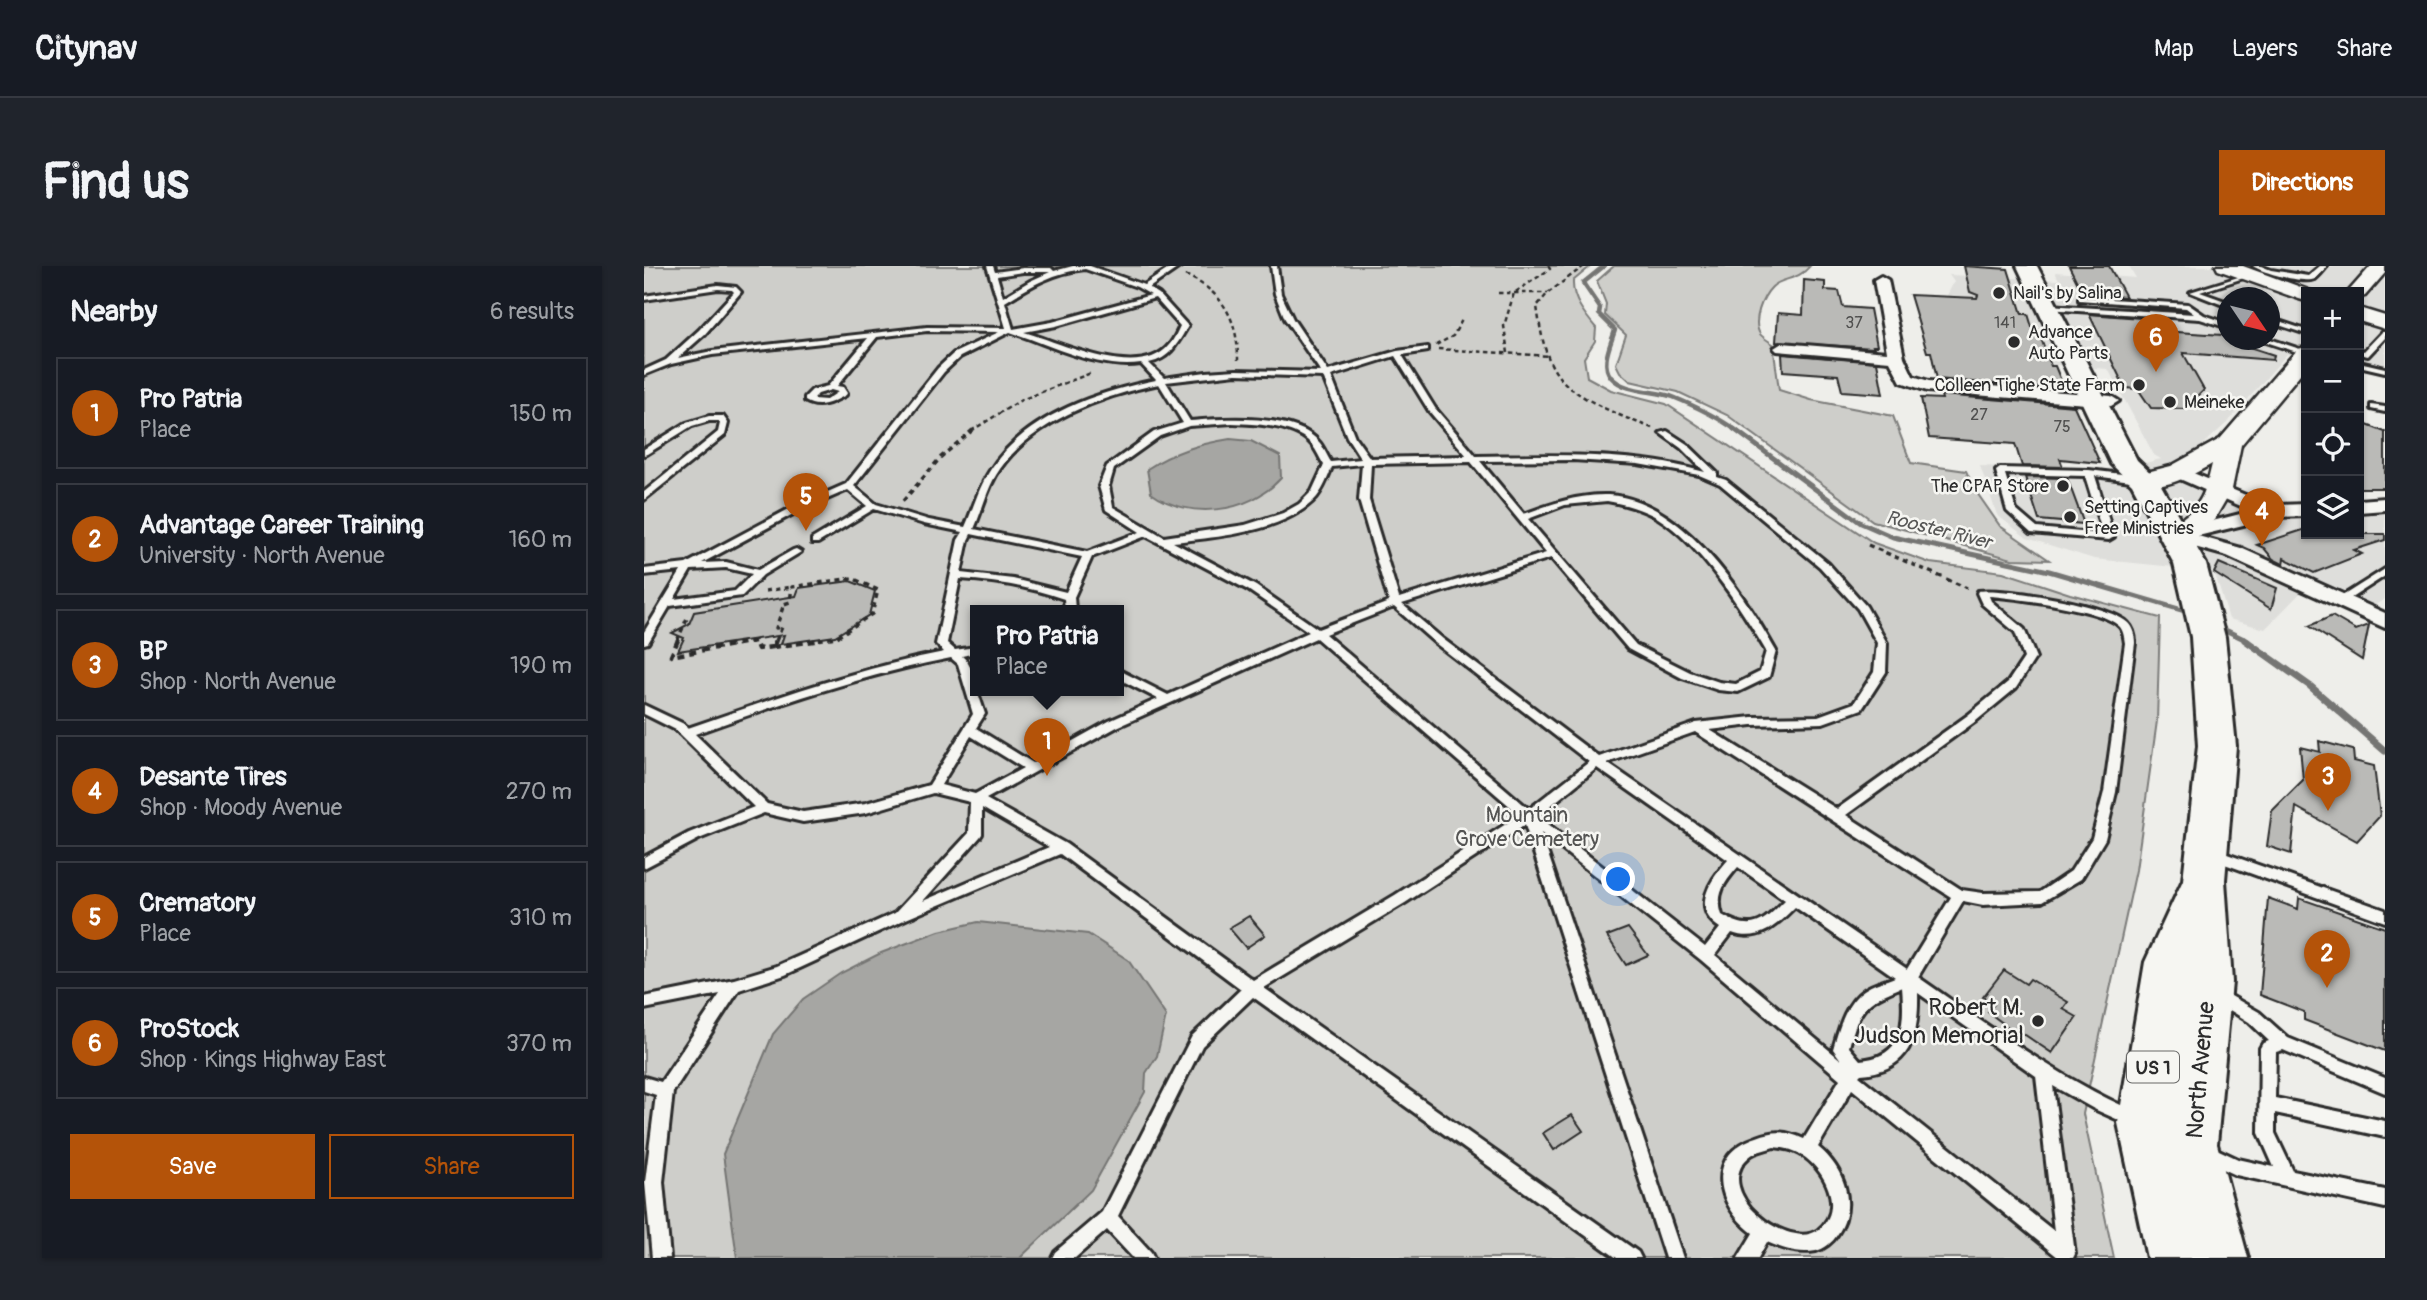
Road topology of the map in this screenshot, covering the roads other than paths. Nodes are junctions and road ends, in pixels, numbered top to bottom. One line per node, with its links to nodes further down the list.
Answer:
1 (1085, 266): 9 (lane); 13 (lane)
2 (2027, 266): 20 (main road, US 1)
3 (2043, 266): 20 (main road, US 1)
4 (2225, 266): 10 (main road)
5 (2324, 266): 10 (lane)
6 (1277, 267): 43 (lane)
7 (1174, 268): 13 (lane)
8 (991, 270): 9 (lane); 18 (lane)
9 (1059, 270): 18 (lane)
10 (2253, 270): 15 (main road); 19 (lane)
11 (2379, 274): 14 (main road)
12 (1881, 280): 36 (street)
13 (1147, 286): 16 (lane)
14 (2364, 287)
15 (2301, 293)
16 (1157, 295): 26 (lane); 39 (lane)
17 (644, 298): 38 (lane)
18 (1003, 300): 26 (lane)
19 (2217, 301)
20 (2064, 305): 22 (lane); 22 (lane); 46 (main road, US 1)
21 (2364, 316): 25 (main road)
22 (2201, 317): 23 (lane)
23 (2217, 322)
24 (2280, 323): 27 (lane)
25 (2385, 323)
26 (1013, 330): 28 (lane); 39 (lane); 60 (lane)
27 (2301, 330)
28 (875, 334): 38 (lane); 45 (lane)
29 (2385, 334): 35 (lane)
30 (2280, 345): 33 (lane)
31 (1782, 348): 36 (street)
32 (1425, 349): 34 (lane)
33 (2301, 352)
34 (1398, 353): 43 (lane); 53 (lane)
35 (2364, 354)
36 (1896, 357): 46 (street)
37 (2301, 360): 51 (main road)
38 (668, 362): 42 (lane)
39 (1144, 362): 44 (lane)
40 (2364, 365): 41 (lane)
41 (2385, 370)
42 (644, 373)
43 (1326, 374): 44 (lane); 54 (lane)
44 (1161, 380): 49 (lane); 69 (lane)
45 (831, 388)
46 (2102, 400): 58 (main road, US 1)
47 (2374, 407): 48 (lane)
48 (2385, 410)
49 (1188, 424): 55 (lane); 70 (lane)
50 (1664, 433): 59 (lane)
51 (2229, 444): 56 (main road); 61 (main road)
52 (644, 452): 62 (lane)
53 (1472, 458): 54 (lane); 59 (lane); 68 (lane)
54 (1367, 461): 55 (lane); 84 (lane)
55 (1328, 465): 72 (lane)
56 (2179, 472): 58 (main road); 61 (street)
57 (2089, 474): 57 (lane); 58 (lane)
58 (2144, 480): 71 (main road, US 1)
59 (1723, 482): 97 (lane)
60 (849, 486): 64 (lane); 77 (lane)
61 (2219, 489): 66 (street); 71 (main road)
62 (644, 497)
63 (2385, 504): 65 (street)
64 (873, 506): 69 (lane); 73 (lane)
65 (2364, 506)
66 (2276, 510): 67 (street); 71 (street)
67 (2301, 510)
68 (1522, 518): 75 (lane); 75 (lane)
69 (970, 530): 76 (lane); 81 (lane)
70 (1147, 532): 72 (lane); 76 (lane)
71 (2176, 536): 82 (street); 110 (main road, North Avenue / US 1)
72 (1166, 540): 88 (lane)
73 (815, 541)
74 (796, 552): 80 (lane)
75 (1552, 554): 84 (lane)
76 (1088, 555): 86 (lane)
77 (688, 567): 78 (lane); 80 (lane); 83 (lane)
78 (644, 572)
79 (2385, 572): 82 (lane)
80 (759, 573): 83 (lane)
81 (955, 576): 85 (lane); 91 (lane)
82 (2341, 600): 87 (street)
83 (667, 603): 89 (lane)
84 (1395, 603): 88 (lane); 100 (lane)
85 (1067, 605)
86 (1069, 605)
87 (2385, 621)
88 (1317, 633): 95 (lane); 106 (lane)
89 (644, 640)
90 (970, 651): 91 (lane)
91 (951, 653): 93 (lane); 99 (lane)
92 (1124, 677): 95 (lane)
93 (970, 685)
94 (973, 696): 98 (lane)
95 (1166, 699): 101 (lane)
96 (644, 709): 99 (lane)
97 (1696, 727): 100 (lane); 105 (lane)
98 (969, 729): 101 (lane); 102 (lane)
99 (686, 733): 104 (lane)
100 (1597, 762): 106 (lane); 108 (lane)
101 (1032, 768): 103 (lane)
102 (933, 788): 103 (lane); 104 (lane)
103 (976, 799): 107 (lane); 114 (lane)
104 (763, 808): 109 (lane)
105 (1837, 815): 111 (lane); 111 (lane)
106 (1529, 816): 116 (lane); 119 (lane); 142 (lane)
107 (1060, 848): 114 (lane); 119 (lane)
108 (1737, 860): 112 (lane); 115 (lane)
109 (644, 863)
110 (2205, 866): 113 (lane); 120 (main road, North Avenue / US 1); 130 (main road, North Avenue / US 1)
111 (1959, 895): 117 (lane)
112 (1793, 900): 115 (lane); 117 (lane)
113 (2385, 916)
114 (901, 917): 118 (lane)
115 (1729, 927): 116 (lane)
116 (1706, 956): 123 (lane)
117 (1909, 978): 123 (lane); 123 (lane); 124 (lane)
118 (734, 985): 121 (lane); 127 (lane)
119 (1252, 988): 134 (lane); 141 (lane)
120 (2208, 989): 122 (lane); 130 (main road, North Avenue / US 1)
121 (644, 1003)
122 (2283, 1043): 126 (lane); 128 (lane)
123 (1852, 1072): 131 (lane); 136 (lane)
124 (2043, 1072): 130 (lane); 136 (lane)
125 (644, 1084): 127 (lane)
126 (2385, 1086)
127 (665, 1090): 138 (lane)
128 (2267, 1104): 129 (lane); 132 (lane)
129 (2385, 1129)
130 (2171, 1135): 132 (lane); 137 (main road, North Avenue / US 1)
131 (1808, 1148): 135 (lane); 135 (lane)
132 (2288, 1178): 133 (lane)
133 (2385, 1199)
134 (1108, 1218): 139 (lane); 140 (lane)
135 (1760, 1239): 143 (lane)
136 (2066, 1255)
137 (2213, 1257)
138 (661, 1258)
139 (1061, 1258)
140 (1145, 1258)
141 (1632, 1258)
142 (1674, 1258)
143 (1747, 1258)

